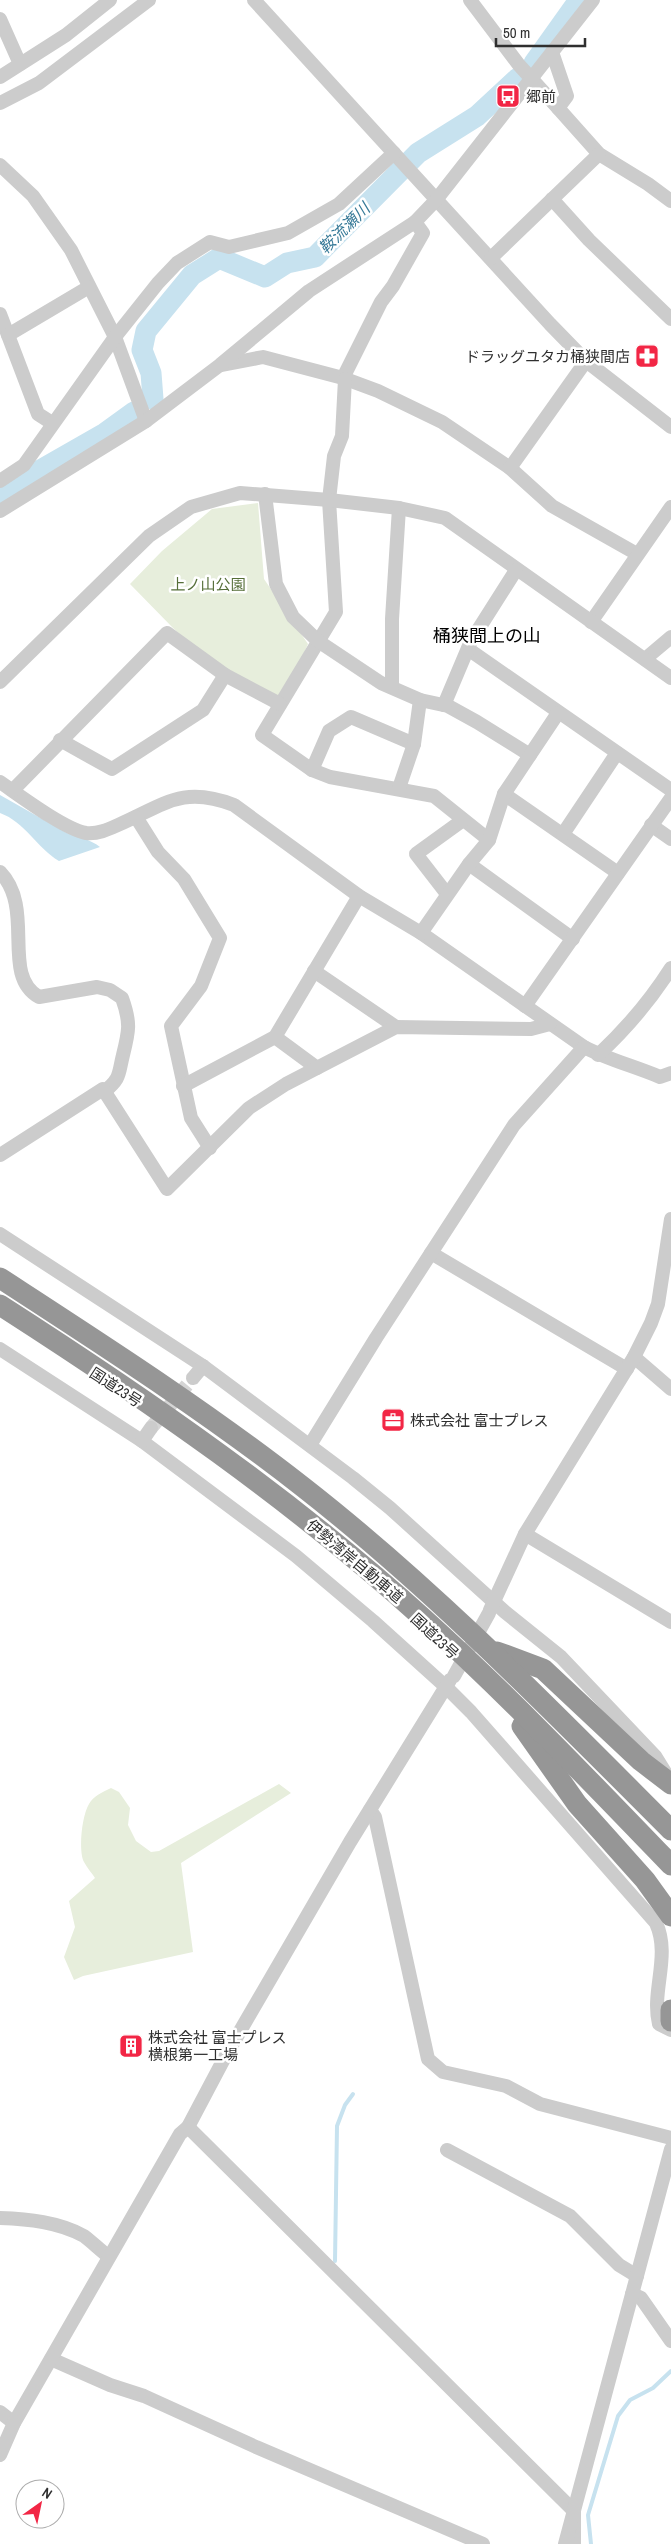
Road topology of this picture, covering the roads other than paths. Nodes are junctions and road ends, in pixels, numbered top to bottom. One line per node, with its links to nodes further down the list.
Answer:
1 (110, 0): 8 (street)
2 (149, 0): 11 (street)
3 (254, 0): 14 (street)
4 (470, 0): 10 (street)
5 (593, 0): 7 (street)
6 (0, 19): 8 (street)
7 (552, 52): 10 (street); 12 (street)
8 (20, 64): 9 (street)
9 (0, 76)
10 (532, 79): 12 (street); 17 (street)
11 (0, 102)
12 (558, 108): 13 (street)
13 (598, 154): 16 (street); 18 (street)
14 (402, 162): 17 (street); 25 (street)
15 (0, 165): 21 (street)
16 (552, 199): 20 (street); 23 (street)
17 (436, 200): 19 (street); 20 (street)
18 (671, 201)
19 (415, 222): 27 (street); 28 (street)
20 (491, 258): 26 (street)
21 (89, 288): 24 (street); 25 (street)
22 (0, 314): 24 (street)
23 (671, 319)
24 (8, 336): 30 (street)
25 (115, 337): 29 (street); 30 (street)
26 (586, 361): 31 (street); 32 (street)
27 (220, 365): 28 (street); 29 (street)
28 (344, 379): 32 (street); 35 (street)
29 (146, 421): 38 (street)
30 (52, 423): 33 (street)
31 (671, 427)
32 (510, 468): 39 (street)
33 (0, 481)
34 (264, 494): 35 (street); 43 (street); 48 (street)
35 (329, 500): 37 (street); 43 (street)
36 (671, 507): 39 (street)
37 (399, 508): 40 (street); 49 (street)
38 (0, 511)
39 (637, 554): 41 (street)
40 (516, 570): 41 (street); 44 (street)
41 (591, 622): 45 (street)
42 (671, 636): 45 (street)
43 (318, 641): 49 (street); 51 (street)
44 (468, 649): 52 (street); 53 (street)
45 (645, 659): 47 (street)
46 (225, 676): 51 (street); 54 (street); 54 (street)
47 (671, 678)
48 (0, 682)
49 (392, 687): 50 (street)
50 (420, 700): 52 (street); 55 (street)
51 (280, 704): 58 (street)
52 (444, 704): 57 (street)
53 (558, 712): 56 (street); 57 (street)
54 (60, 740): 61 (street)
55 (414, 744): 58 (street); 60 (street)
56 (617, 753): 62 (street); 68 (street)
57 (530, 755): 63 (street)
58 (312, 770): 60 (street)
59 (0, 782): 61 (street)
60 (399, 788): 66 (street)
61 (12, 790): 65 (street)
62 (671, 790)
63 (504, 794): 68 (street); 70 (street)
64 (671, 798): 67 (street)
65 (136, 817): 75 (street); 88 (street)
66 (463, 820): 70 (street); 74 (street)
67 (651, 825): 69 (street); 73 (street)
68 (563, 834): 73 (street)
69 (671, 839)
70 (489, 840): 71 (street)
71 (469, 864): 74 (street); 77 (street)
72 (0, 872): 89 (street)
73 (618, 872): 77 (street)
74 (447, 894): 76 (street)
75 (359, 896): 76 (street); 79 (street)
76 (421, 933): 80 (street)
77 (574, 939): 80 (street)
78 (671, 968): 85 (street)
79 (314, 970): 82 (street); 83 (street)
80 (525, 1006): 81 (street)
81 (550, 1024): 82 (street); 84 (street)
82 (396, 1027): 86 (street)
83 (275, 1037): 86 (street); 88 (street)
84 (584, 1047): 85 (street); 94 (street)
85 (598, 1055): 87 (street)
86 (317, 1068): 90 (street)
87 (671, 1073)
88 (183, 1086): 90 (street)
89 (104, 1092): 90 (street); 91 (street)
90 (210, 1148)
91 (0, 1155)
92 (671, 1218): 100 (street)
93 (0, 1234): 101 (street)
94 (431, 1253): 100 (street); 106 (street)
95 (0, 1274): 110 (highway, 国道23号)
96 (0, 1278): 116 (highway, 伊勢湾岸自動車道, bridge)
97 (0, 1305): 117 (highway, 伊勢湾岸自動車道, bridge)
98 (0, 1311): 112 (highway, 国道23号)
99 (0, 1348): 105 (street)
100 (631, 1363): 103 (street); 107 (street)
101 (203, 1366): 102 (street); 106 (street)
102 (193, 1378)
103 (671, 1389)
104 (151, 1428): 105 (street)
105 (142, 1441): 111 (street)
106 (310, 1445): 108 (street)
107 (525, 1534): 108 (street); 109 (street)
108 (491, 1607): 111 (street, bridge); 113 (street)
109 (671, 1622)
110 (497, 1652): 113 (highway); 115 (highway, 国道23号, bridge)
111 (450, 1681): 114 (street); 122 (street)
112 (522, 1726): 118 (highway, 国道23号); 119 (highway)
113 (671, 1784)
114 (370, 1810): 123 (street); 124 (street)
115 (671, 1825)
116 (671, 1830)
117 (671, 1865)
118 (671, 1871)
119 (671, 1916)
120 (671, 2010): 121 (highway)
121 (671, 2021)
122 (671, 2030)
123 (188, 2127): 128 (street); 136 (street)
124 (671, 2138)
125 (671, 2149): 129 (street)
126 (447, 2150): 129 (street)
127 (0, 2218): 128 (street)
128 (108, 2256): 132 (street)
129 (637, 2276): 130 (street)
130 (632, 2294): 131 (street); 136 (street)
131 (671, 2341)
132 (51, 2359): 134 (street); 137 (street)
133 (0, 2412): 134 (street)
134 (14, 2423): 135 (street)
135 (0, 2455)
136 (574, 2511): 138 (street); 139 (street)
137 (483, 2544)
138 (565, 2544)
139 (574, 2544)

